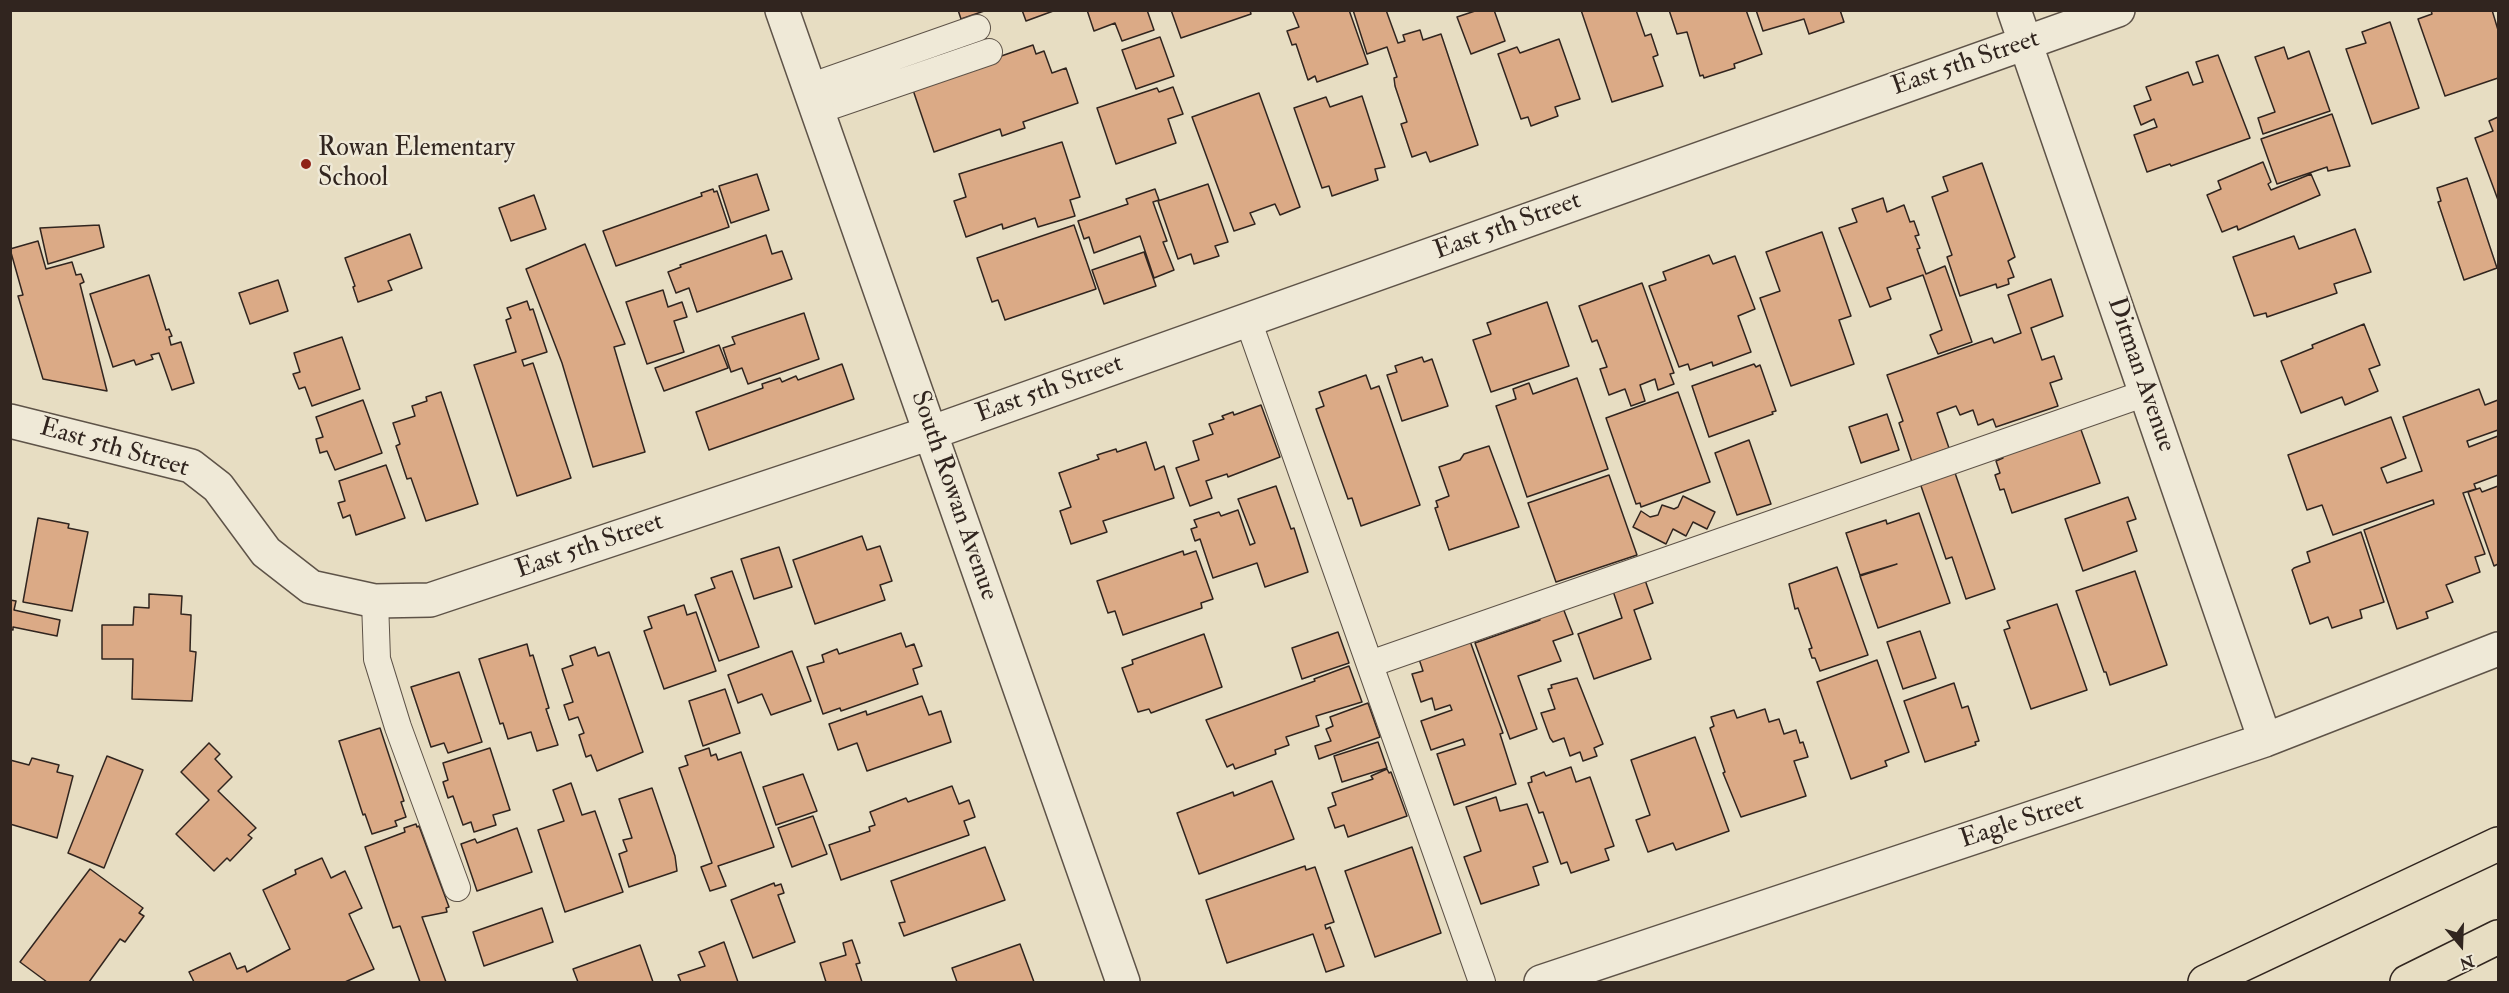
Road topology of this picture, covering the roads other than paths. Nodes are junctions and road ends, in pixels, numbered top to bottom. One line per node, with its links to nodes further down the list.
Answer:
1 (782, 10): 7 (street, South Rowan Avenue)
2 (2014, 10): 5 (street, Ditman Avenue)
3 (2118, 10): 5 (street, East 5th Street)
4 (976, 28): 7 (lane)
5 (2026, 42): 8 (street, East 5th Street); 9 (street, Ditman Avenue)
6 (988, 52): 7 (lane)
7 (813, 99): 11 (street, South Rowan Avenue)
8 (1248, 320): 11 (street, East 5th Street); 14 (lane)
9 (2146, 393): 14 (lane); 15 (street, Ditman Avenue)
10 (10, 421): 12 (street, East 5th Street)
11 (930, 433): 12 (street, East 5th Street); 19 (street, South Rowan Avenue)
12 (375, 602): 17 (lane)
13 (2499, 649): 15 (street, Eagle Street)
14 (1370, 664): 20 (lane)
15 (2265, 740): 21 (street, Eagle Street)
16 (2499, 844): 22 (highway)
17 (457, 888)
18 (2499, 937): 23 (highway)
19 (1123, 982)
20 (1482, 982)
21 (1540, 982)
22 (2205, 982)
23 (2407, 982)

